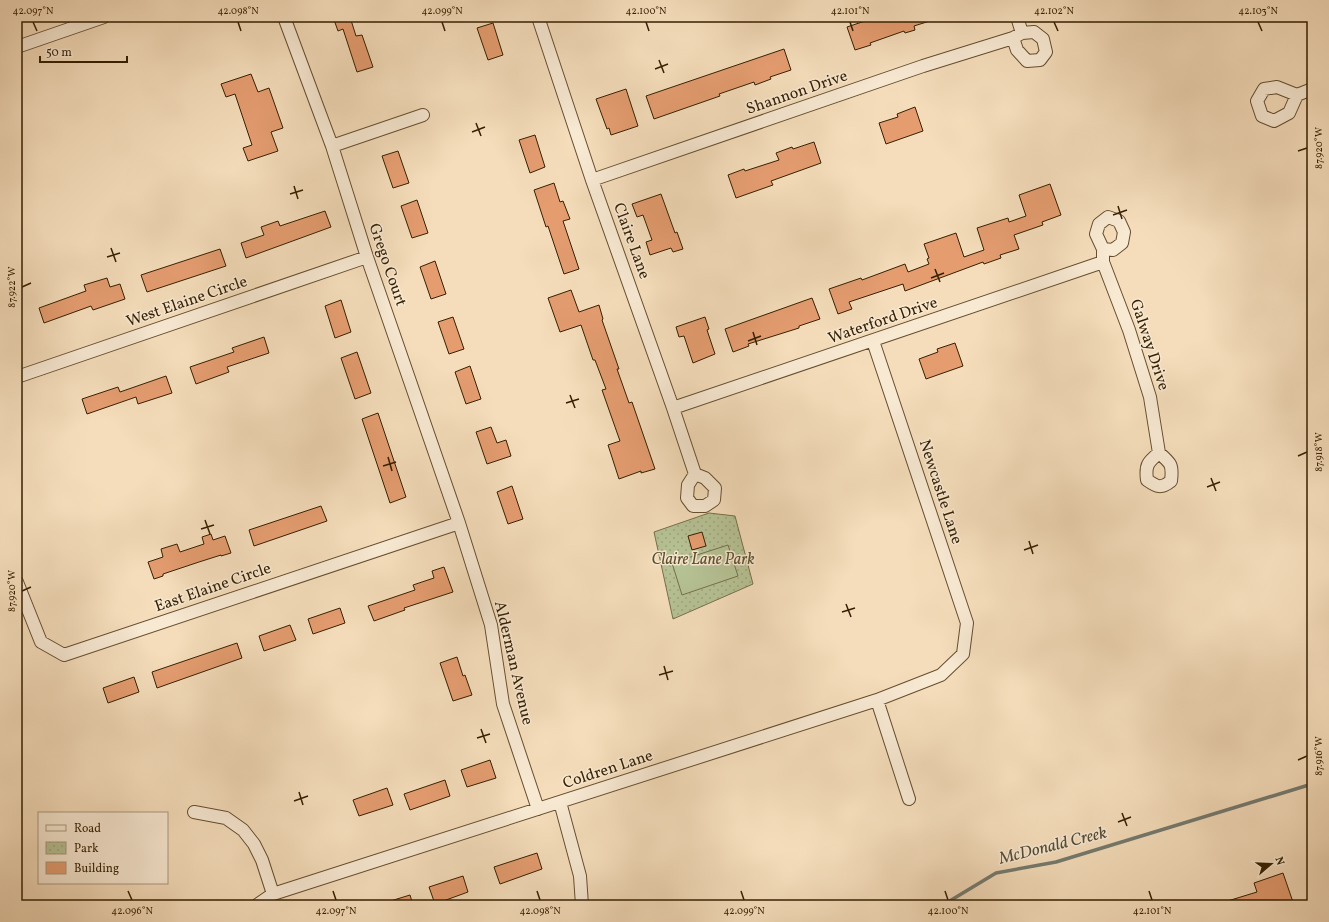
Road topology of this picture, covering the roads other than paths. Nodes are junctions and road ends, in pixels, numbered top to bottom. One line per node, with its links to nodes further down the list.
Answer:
1 (104, 17): 5 (street)
2 (284, 17): 9 (street, Grego Court)
3 (538, 17): 10 (street, Claire Lane)
4 (1016, 17): 10 (street, Shannon Drive)
5 (17, 47)
6 (1312, 89): 7 (street)
7 (1297, 95)
8 (424, 115): 9 (street)
9 (332, 146): 12 (street, Grego Court)
10 (592, 180): 16 (street, Claire Lane)
11 (1102, 249): 13 (street, Galway Drive)
12 (367, 257): 15 (street, West Elaine Circle); 19 (street, Grego Court)
13 (1103, 262): 14 (street, Waterford Drive); 17 (street, Galway Drive)
14 (873, 341): 16 (street, Waterford Drive); 21 (street, Newcastle Lane)
15 (17, 378)
16 (673, 408): 18 (street, Claire Lane)
17 (1159, 453)
18 (695, 474)
19 (459, 523): 20 (street, East Elaine Circle); 25 (street, Alderman Avenue)
20 (17, 582)
21 (963, 654): 22 (street, Coldren Lane)
22 (877, 700): 23 (street); 24 (street, Coldren Lane)
23 (909, 799)
24 (560, 802): 25 (street, Coldren Lane); 29 (street)
25 (538, 809): 27 (street, Coldren Lane)
26 (194, 812): 27 (street)
27 (273, 894): 28 (street, Coldren Lane)
28 (257, 905)
29 (582, 905)

